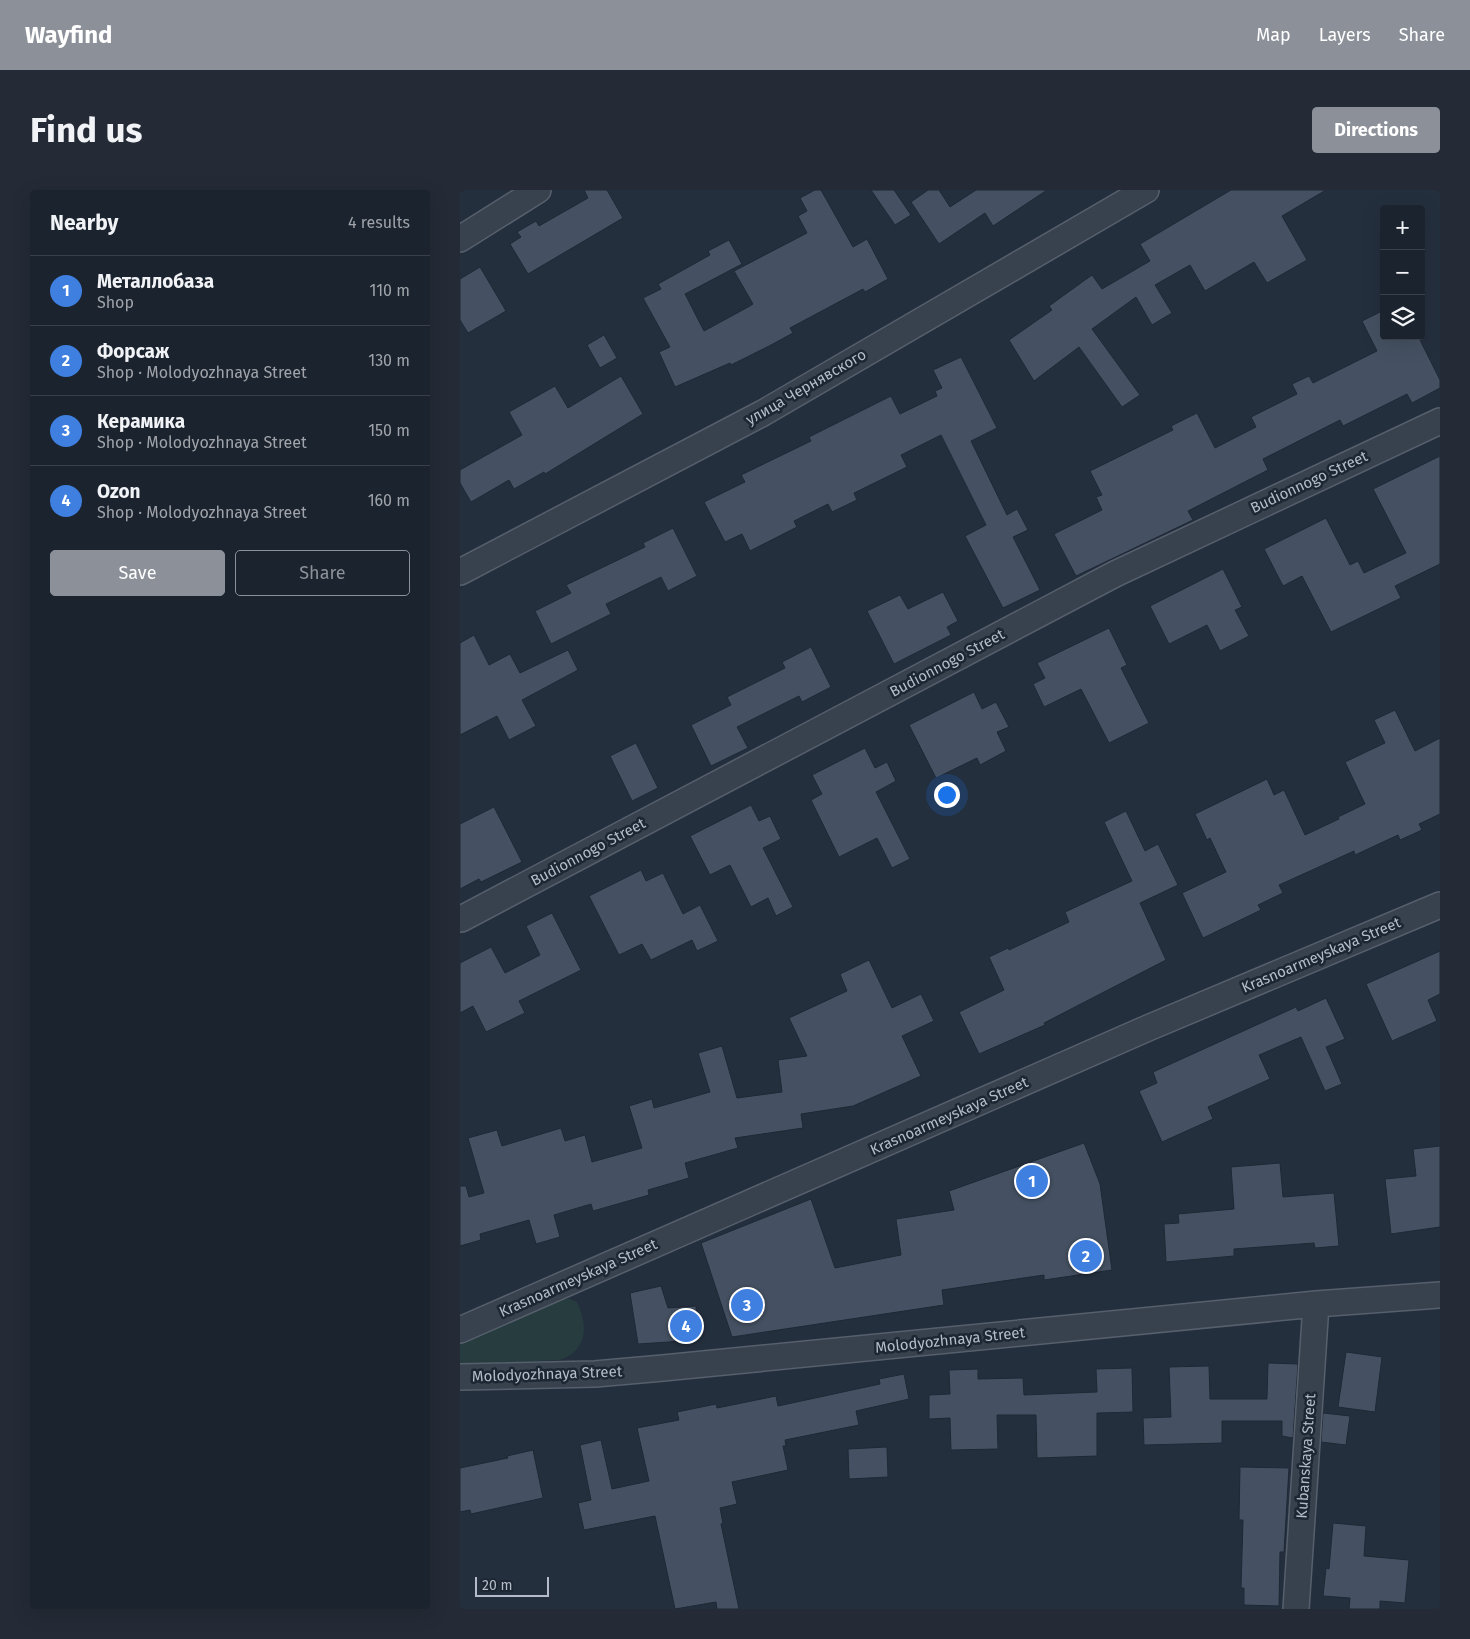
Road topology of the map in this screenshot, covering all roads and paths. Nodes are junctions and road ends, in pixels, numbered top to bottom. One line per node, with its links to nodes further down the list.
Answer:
1 (538, 190): 3 (street)
2 (1146, 190): 5 (street, улица Чернявского)
3 (460, 238)
4 (1440, 421): 7 (street, Budionnogo Street)
5 (460, 572)
6 (1440, 904): 10 (street, Krasnoarmeyskaya Street)
7 (460, 919)
8 (1440, 1295): 9 (street, Molodyozhnaya Street)
9 (1316, 1304): 11 (street, Molodyozhnaya Street); 12 (street, Kubanskaya Street)
10 (460, 1330)
11 (460, 1377)
12 (1296, 1609)

